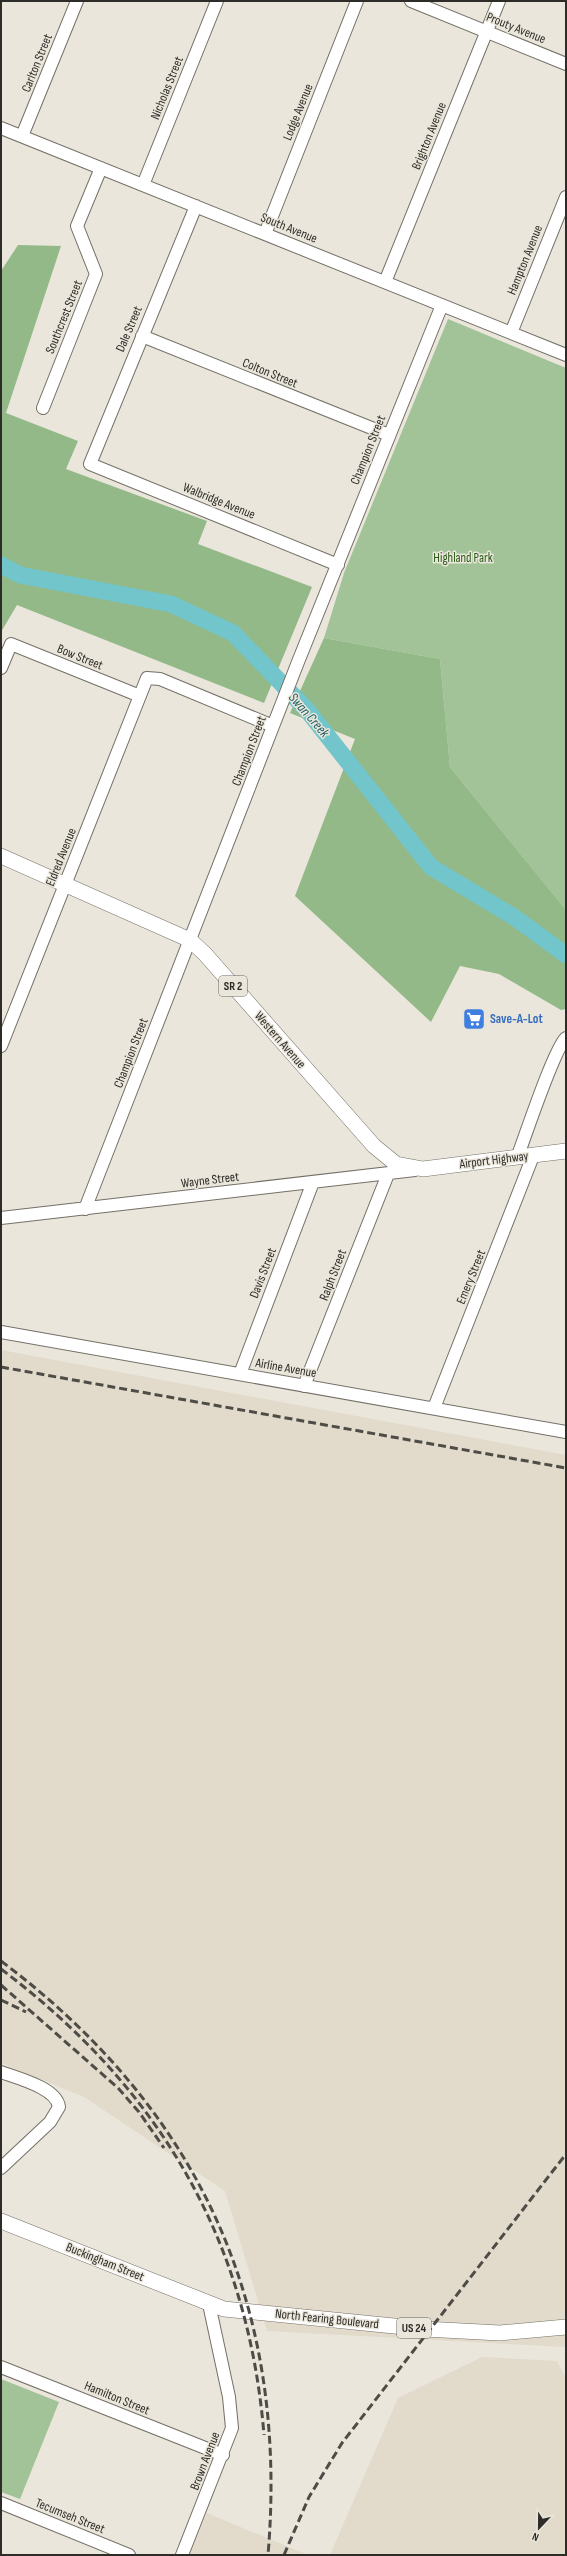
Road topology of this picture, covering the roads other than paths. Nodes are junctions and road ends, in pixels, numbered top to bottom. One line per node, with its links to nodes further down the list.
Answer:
1 (76, 1): 9 (street, Carlton Street)
2 (217, 1): 11 (street, Nicholas Street)
3 (357, 1): 14 (street, Lodge Avenue)
4 (411, 1): 6 (street, Prouty Avenue)
5 (500, 1): 6 (street, Brighton Avenue)
6 (487, 32): 7 (street, Prouty Avenue); 15 (street, Brighton Avenue)
7 (566, 64)
8 (1, 128): 9 (street, South Avenue)
9 (22, 136): 10 (street, South Avenue)
10 (101, 168): 11 (street, South Avenue); 20 (street, Southcrest Street)
11 (143, 185): 13 (street, South Avenue)
12 (566, 197): 17 (street, Hampton Avenue)
13 (196, 206): 14 (street, South Avenue); 18 (street, Dale Street)
14 (265, 234): 15 (street, South Avenue)
15 (385, 282): 16 (street, South Avenue)
16 (442, 305): 17 (street, South Avenue); 21 (street, Champion Street)
17 (511, 333): 19 (street, South Avenue)
18 (142, 336): 21 (street, Colton Street); 22 (street, Dale Street)
19 (566, 355)
20 (43, 408)
21 (389, 435): 23 (street, Champion Street)
22 (90, 464): 23 (street, Walbridge Avenue)
23 (338, 565): 26 (street, Champion Street)
24 (1, 668): 25 (street, Bow Street)
25 (140, 696): 26 (street, Eldred Avenue); 28 (street, Eldred Avenue)
26 (273, 726): 29 (street, Champion Street)
27 (1, 856): 28 (main road, Western Avenue / SR 2)
28 (65, 884): 29 (main road, Western Avenue / SR 2); 31 (street, Eldred Avenue)
29 (190, 940): 35 (main road, Western Avenue / SR 2); 38 (street, Champion Street)
30 (566, 1038): 34 (street)
31 (1, 1046)
32 (566, 1151): 33 (main road, Airport Highway / SR 2)
33 (534, 1156): 34 (main road, Airport Highway / SR 2); 43 (street, Emery Street)
34 (517, 1158): 35 (main road, Airport Highway / SR 2)
35 (423, 1169): 36 (street, Wayne Street)
36 (388, 1174): 37 (street, Wayne Street); 42 (street, Ralph Street)
37 (313, 1182): 38 (street, Wayne Street); 41 (street, Davis Street)
38 (85, 1209): 39 (street, Wayne Street)
39 (1, 1218)
40 (1, 1332): 41 (street, Airline Avenue)
41 (240, 1374): 42 (street, Airline Avenue)
42 (304, 1386): 43 (street, Airline Avenue)
43 (434, 1408): 44 (street, Airline Avenue)
44 (566, 1431)
45 (1, 2072): 46 (street)
46 (1, 2168)
47 (1, 2221): 48 (main road, Buckingham Street / US 24)
48 (209, 2304): 49 (main road, North Fearing Boulevard / US 24); 51 (street, Brown Avenue)
49 (566, 2327)
50 (1, 2367): 51 (street, Hamilton Street)
51 (223, 2455): 54 (street, Brown Avenue)
52 (1, 2503): 53 (street, Tecumseh Street)
53 (129, 2555)
54 (182, 2555)

